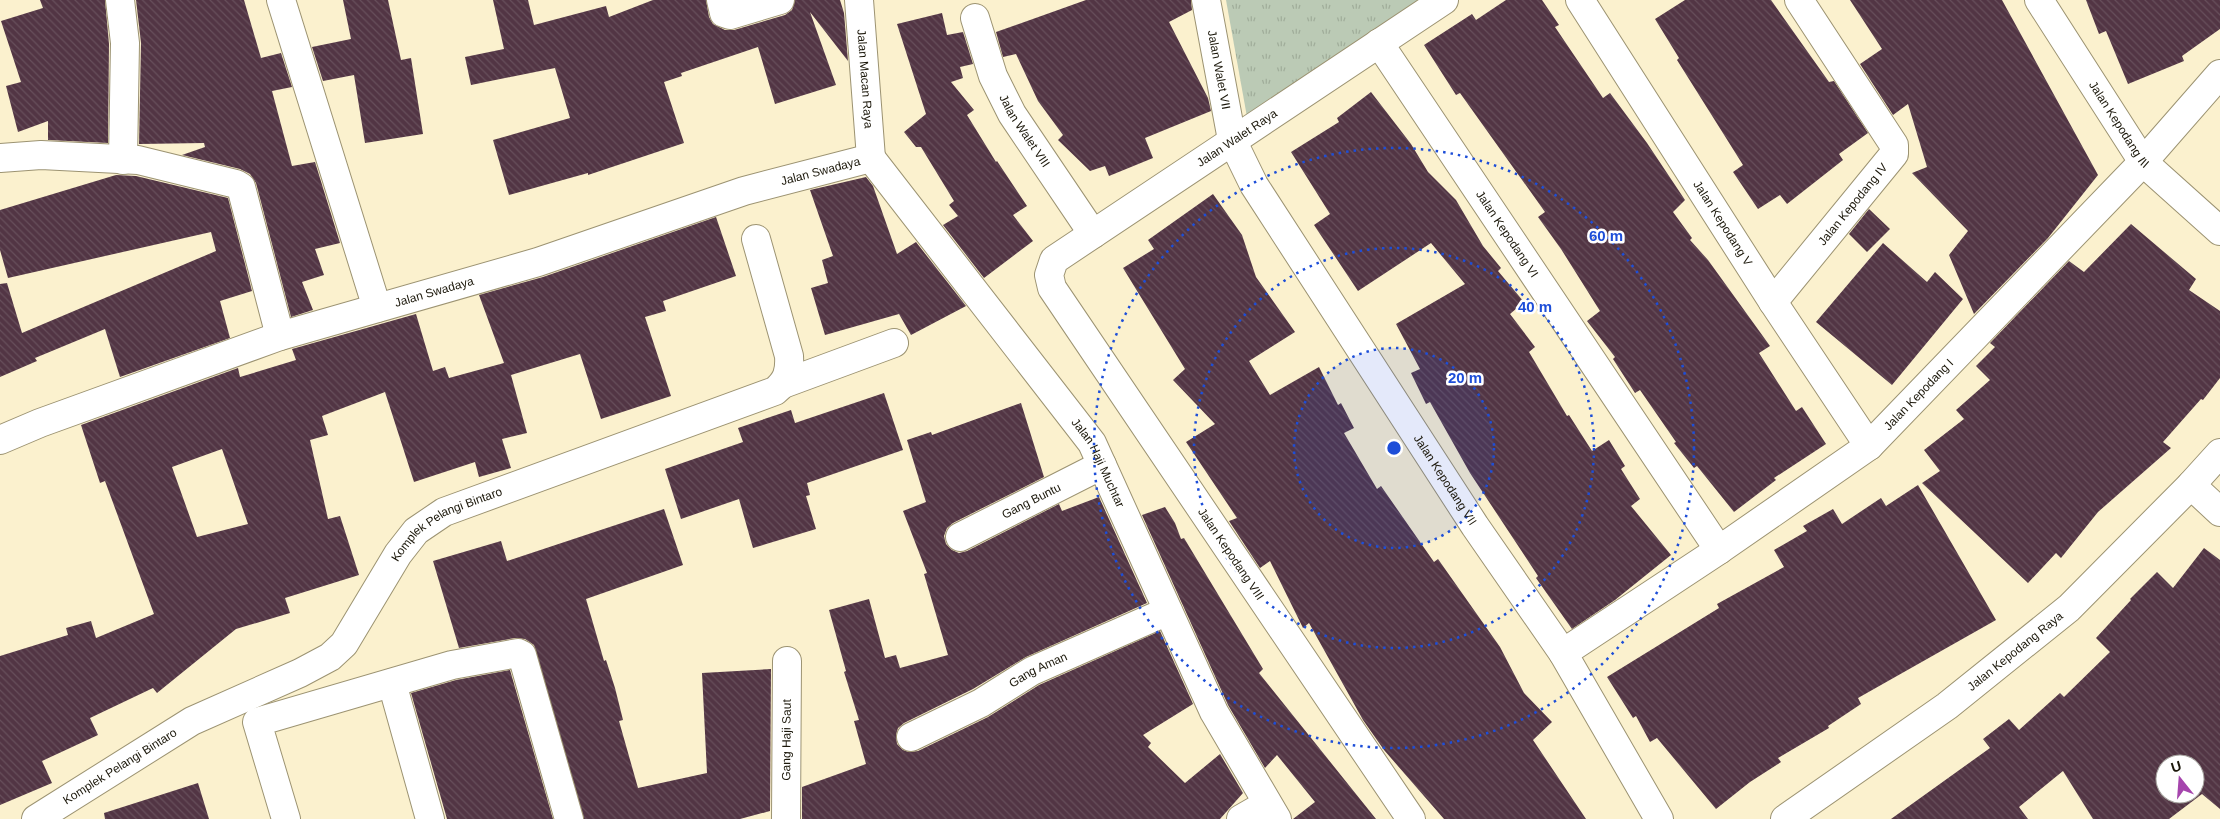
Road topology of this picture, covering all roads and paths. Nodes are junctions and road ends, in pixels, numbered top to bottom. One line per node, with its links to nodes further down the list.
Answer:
1 (120, 0): 17 (street)
2 (281, 0): 24 (street)
3 (721, 0): 4 (street)
4 (780, 0)
5 (859, 0): 16 (street, Jalan Macan Raya)
6 (1206, 0): 14 (street, Jalan Walet VII)
7 (1444, 0): 12 (street, Jalan Walet Raya)
8 (1580, 0): 23 (street, Jalan Kepodang V)
9 (1799, 0): 23 (street, Jalan Kepodang IV)
10 (2039, 0): 18 (street, Jalan Kepodang III)
11 (975, 18): 20 (street, Jalan Walet VIII)
12 (1378, 43): 14 (street, Jalan Walet Raya); 35 (street, Jalan Kepodang VI)
13 (2220, 74): 18 (street, Jalan Kepodang I)
14 (1232, 140): 20 (street, Jalan Walet Raya); 37 (street, Jalan Kepodang VII)
15 (0, 158): 17 (street)
16 (871, 158): 24 (street, Jalan Swadaya); 31 (street, Jalan Haji Muchtar)
17 (123, 160): 25 (street)
18 (2143, 162): 19 (street, Jalan Kepodang III); 29 (street, Jalan Kepodang I)
19 (2220, 231)
20 (1093, 234): 22 (street, Jalan Walet Raya)
21 (756, 239): 27 (street)
22 (1052, 288): 48 (street, Jalan Kepodang VIII)
23 (1773, 302): 29 (street, Jalan Kepodang V)
24 (376, 308): 25 (street, Jalan Swadaya)
25 (280, 336): 28 (street, Jalan Swadaya)
26 (894, 343): 27 (street, Komplek Pelangi Bintaro)
27 (783, 384): 42 (street, Komplek Pelangi Bintaro)
28 (0, 440)
29 (1869, 446): 35 (street, Jalan Kepodang I)
30 (2220, 452): 32 (street, Jalan Kepodang Raya)
31 (1102, 464): 34 (street, Gang Buntu); 36 (street, Jalan Haji Muchtar)
32 (2192, 485): 33 (street); 50 (street, Jalan Kepodang Raya)
33 (2220, 512)
34 (960, 537)
35 (1719, 550): 37 (street, Jalan Kepodang I)
36 (1168, 611): 40 (street, Gang Aman); 41 (street, Jalan Haji Muchtar)
37 (1563, 653): 49 (street, Jalan Kepodang VII)
38 (787, 661): 46 (street, Gang Haji Saut)
39 (392, 683): 43 (street); 44 (street); 45 (street)
40 (911, 737)
41 (1272, 811): 47 (street, Jalan Haji Muchtar)
42 (36, 819)
43 (286, 819)
44 (430, 819)
45 (569, 819)
46 (786, 819)
47 (1241, 819)
48 (1410, 819)
49 (1659, 819)
50 (1785, 819)

